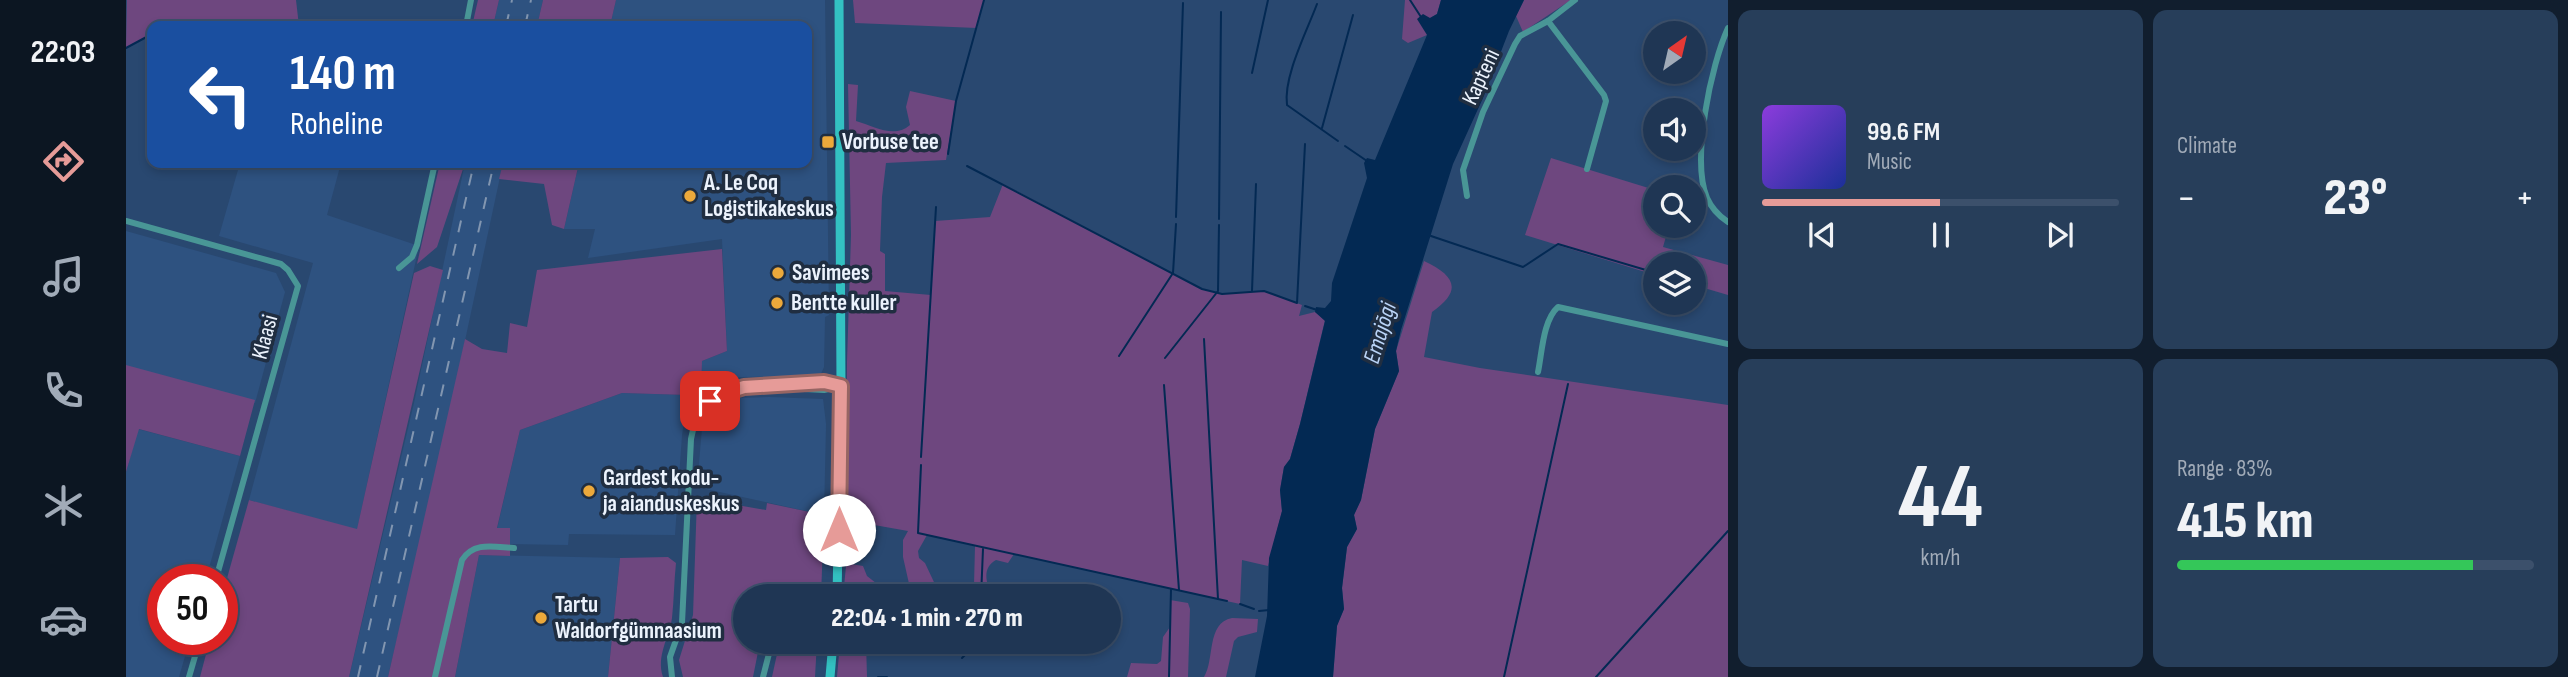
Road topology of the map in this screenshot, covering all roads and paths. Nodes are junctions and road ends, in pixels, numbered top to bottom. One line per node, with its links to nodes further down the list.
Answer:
1 (471, 0): 4 (street)
2 (839, 0): 15 (main road)
3 (1575, 0): 5 (street, Kapteni)
4 (467, 21)
5 (1548, 21): 8 (street); 9 (street, Kapteni)
6 (1728, 28): 11 (street)
7 (434, 168): 12 (street)
8 (1587, 169)
9 (1467, 196)
10 (126, 221): 17 (street, Klaasi)
11 (1728, 222)
12 (399, 268)
13 (1728, 344): 14 (street)
14 (1538, 372)
15 (841, 386): 18 (main road); 24 (street)
16 (514, 548): 23 (street)
17 (220, 564)
18 (837, 584)
19 (769, 654): 25 (street)
20 (831, 654): 26 (main road)
21 (195, 655): 22 (street)
22 (189, 677)
23 (435, 677)
24 (672, 677)
25 (763, 677)
26 (830, 677)

